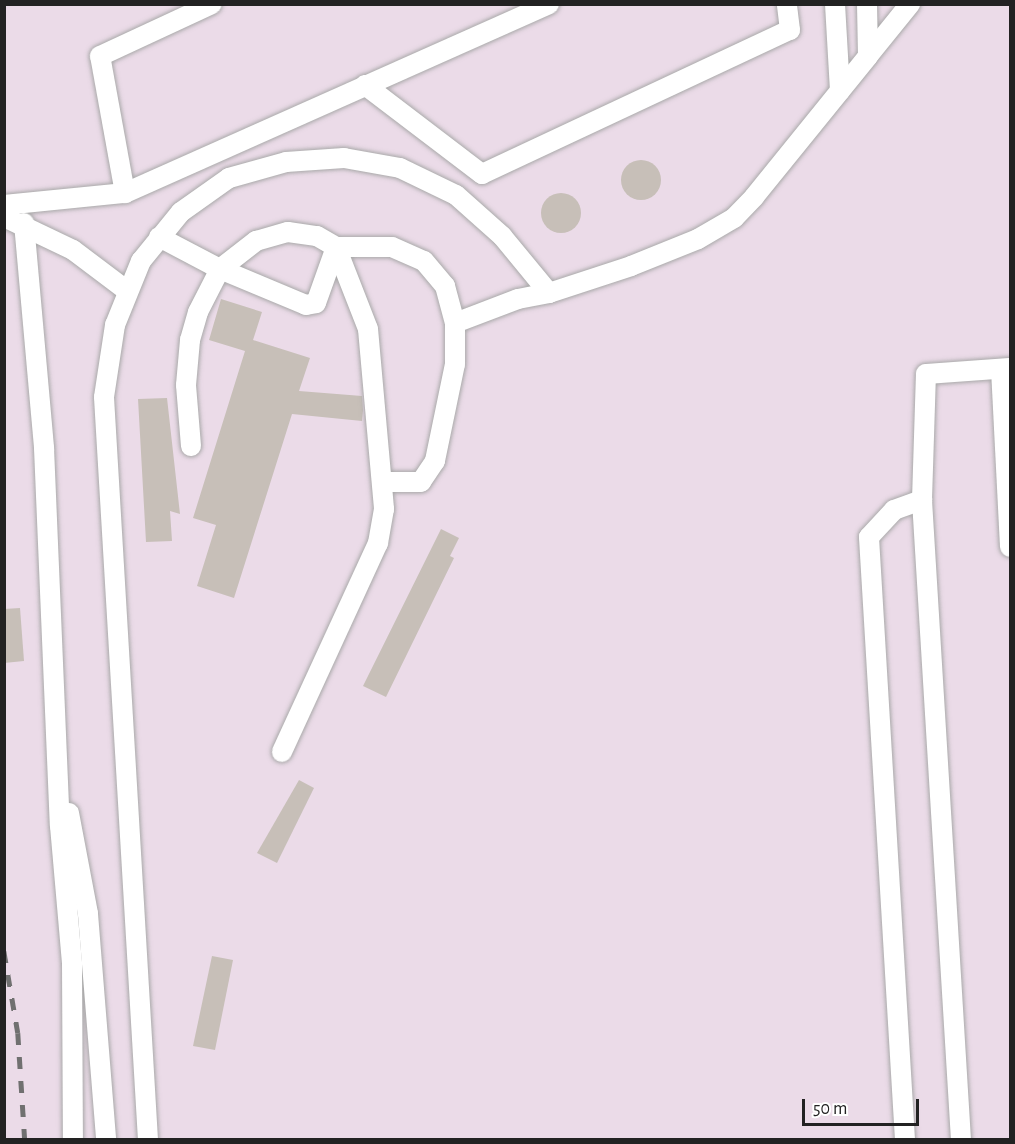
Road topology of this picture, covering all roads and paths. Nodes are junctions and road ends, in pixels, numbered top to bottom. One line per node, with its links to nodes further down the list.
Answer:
1 (212, 4): 10 (lane)
2 (549, 4): 8 (lane)
3 (787, 4): 8 (lane)
4 (835, 4): 9 (lane)
5 (867, 4): 7 (lane)
6 (910, 4): 7 (lane)
7 (868, 56): 9 (lane)
8 (365, 85): 10 (lane)
9 (840, 91): 18 (lane)
10 (125, 193): 11 (lane)
11 (4, 205)
12 (4, 217): 13 (lane)
13 (24, 223): 17 (lane); 26 (lane)
14 (159, 237): 16 (lane); 17 (lane); 18 (lane)
15 (336, 247): 16 (lane); 16 (lane); 19 (lane); 22 (lane)
16 (220, 269): 21 (lane)
17 (126, 290): 29 (lane)
18 (549, 292): 19 (lane)
19 (455, 323): 22 (lane)
20 (1006, 369): 23 (lane); 24 (lane)
21 (191, 446)
22 (382, 482): 25 (lane)
23 (922, 500): 30 (lane); 31 (lane)
24 (1011, 546)
25 (282, 752)
26 (58, 782): 27 (lane); 28 (lane)
27 (73, 1140)
28 (106, 1140)
29 (148, 1140)
30 (905, 1140)
31 (961, 1140)

